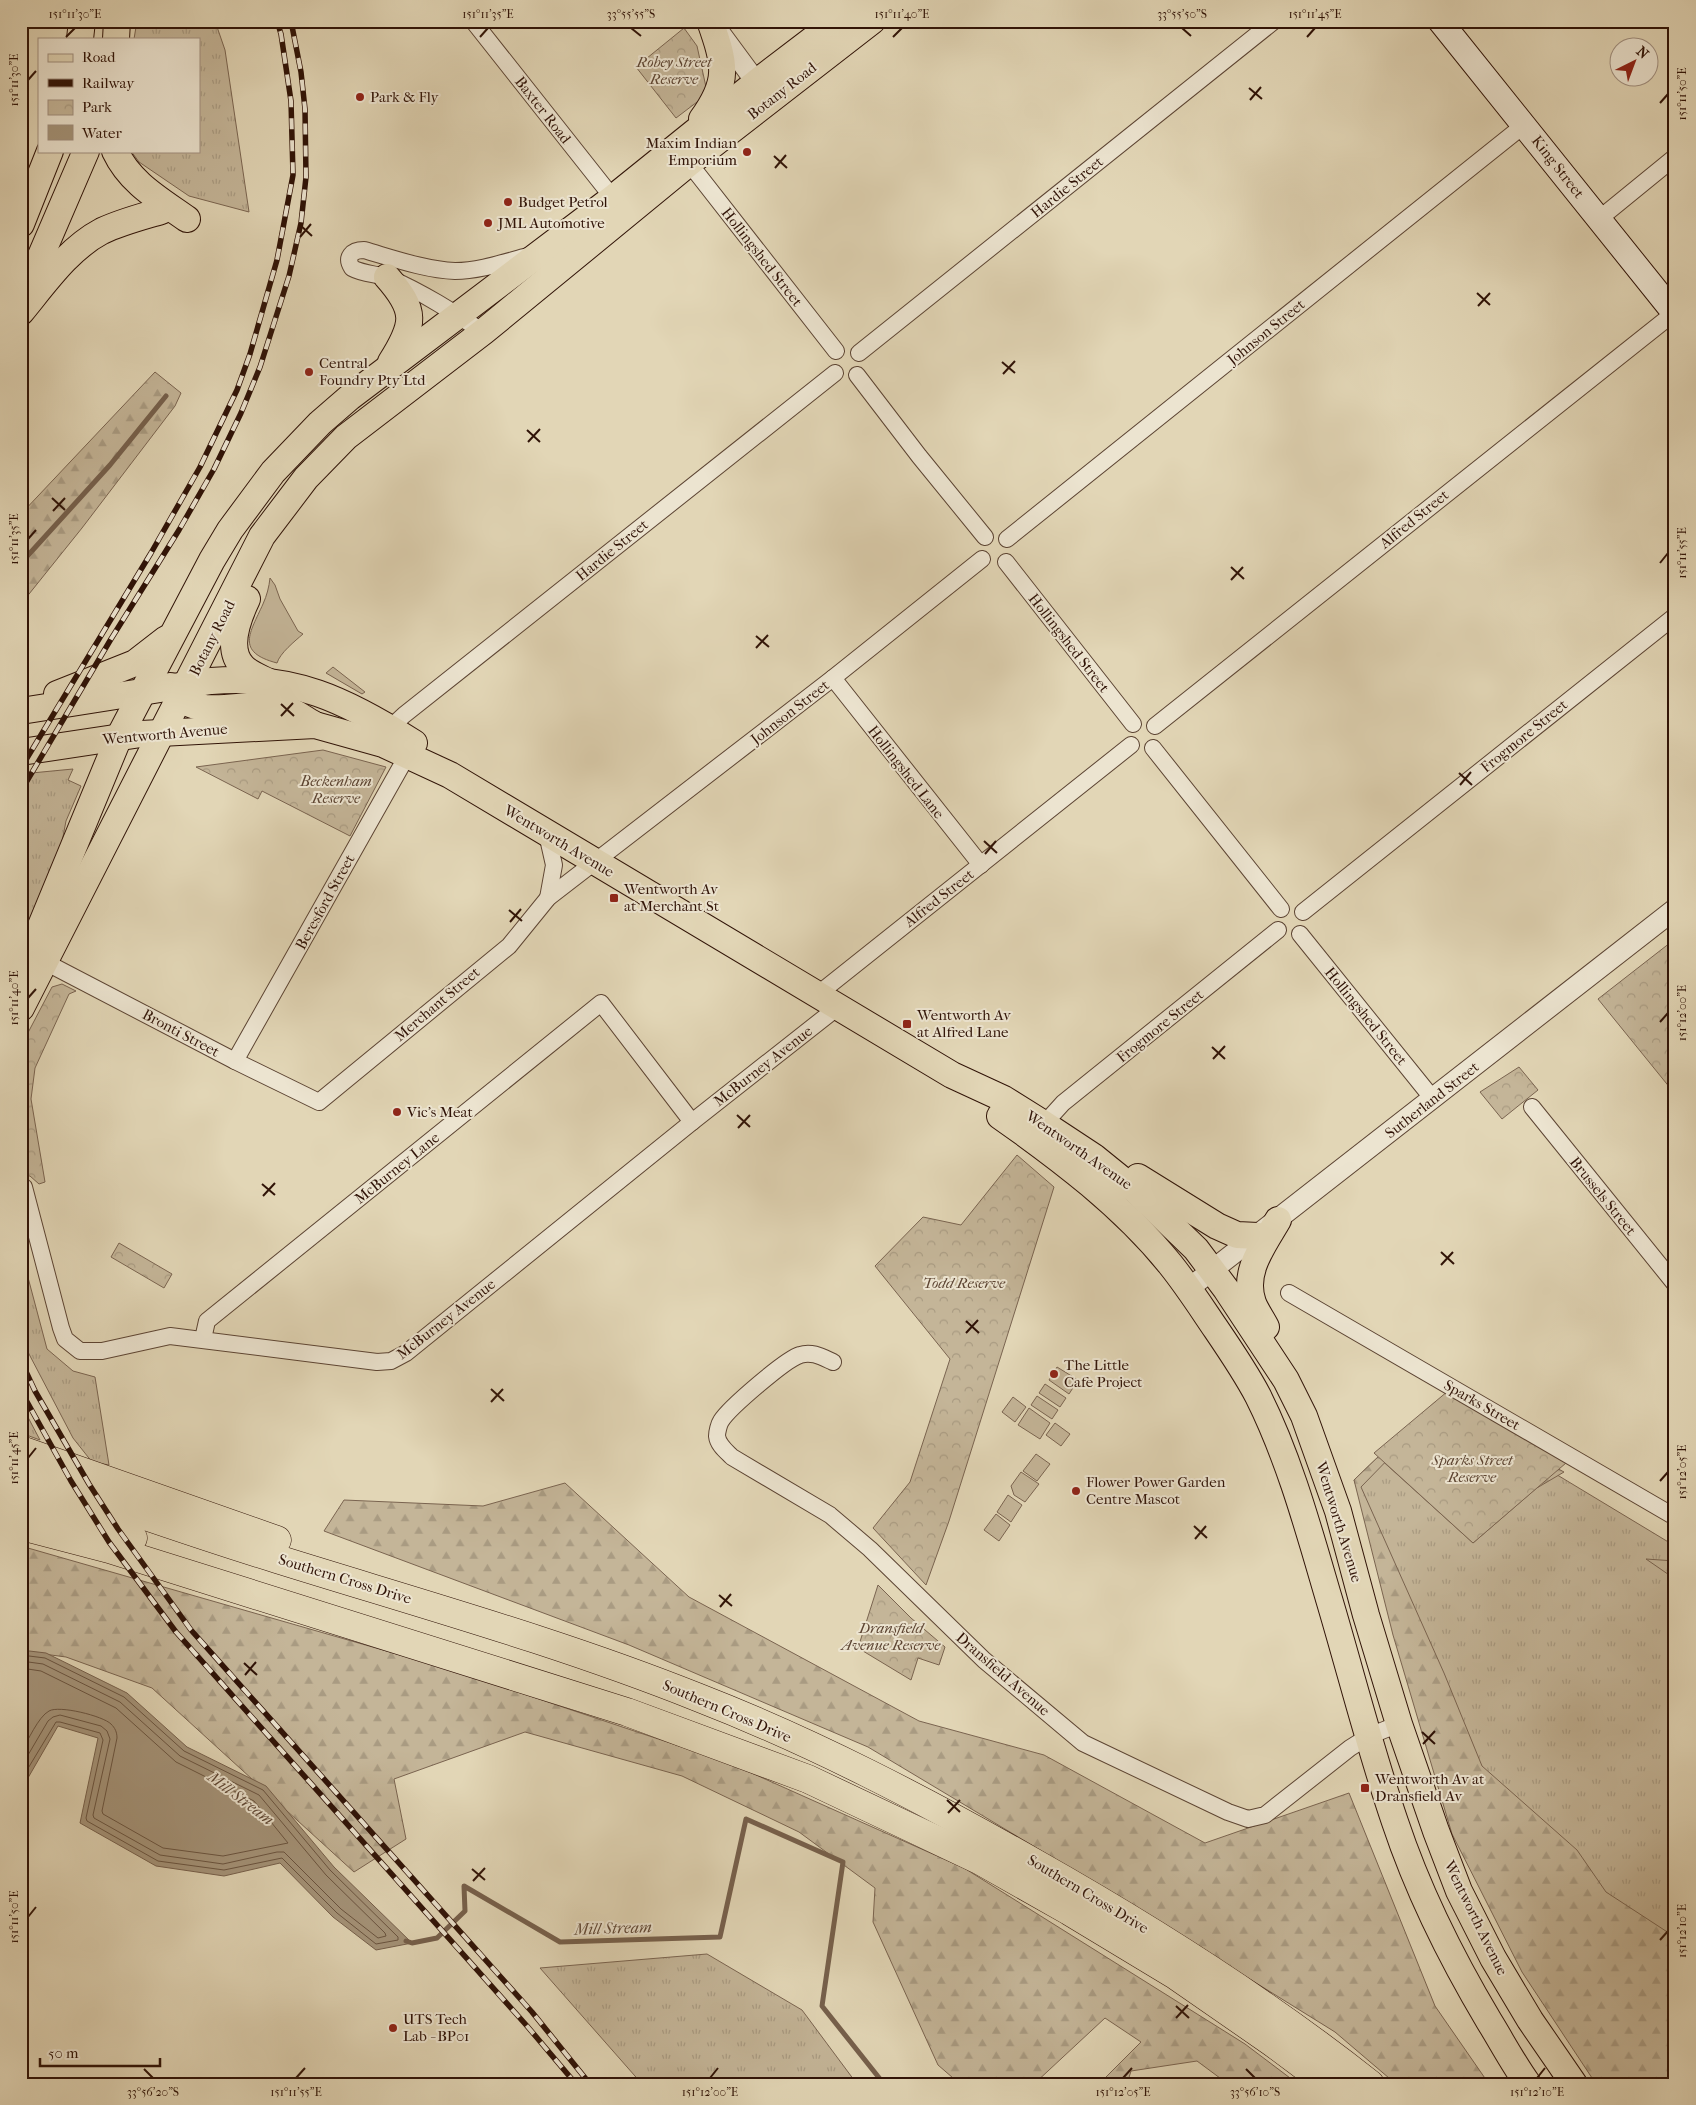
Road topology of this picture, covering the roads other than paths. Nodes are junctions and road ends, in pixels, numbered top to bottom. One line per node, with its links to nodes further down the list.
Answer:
1 (82, 21): 9 (main road)
2 (117, 21): 10 (main road)
3 (473, 21): 18 (street, Baxter Road)
4 (711, 21): 11 (street); 16 (main road)
5 (837, 21): 11 (main road, Botany Road)
6 (872, 21): 11 (main road, Botany Road)
7 (1274, 21): 31 (street, Hardie Street)
8 (1440, 21): 12 (main road, King Street)
9 (80, 38)
10 (116, 38)
11 (763, 91): 16 (main road, Botany Road)
12 (1524, 125): 21 (main road, King Street); 36 (street, Johnson Street)
13 (50, 152): 22 (main road)
14 (86, 152): 25 (main road)
15 (116, 152): 20 (main road)
16 (683, 154): 18 (main road, Botany Road); 29 (main road, Botany Road); 30 (street, Hollingshed Street)
17 (1675, 157): 21 (street)
18 (613, 198): 23 (main road, Botany Road)
19 (161, 211): 26 (main road)
20 (187, 219)
21 (1599, 219): 27 (main road, King Street)
22 (21, 224)
23 (539, 253): 24 (street); 28 (main road, Botany Road)
24 (386, 277): 28 (street); 32 (main road)
25 (21, 301)
26 (21, 312)
27 (1674, 314): 48 (street, Alfred Street)
28 (458, 315): 29 (street); 32 (main road, Botany Road)
29 (483, 332): 37 (main road, Botany Road)
30 (836, 351): 31 (street); 33 (street)
31 (860, 352): 34 (street)
32 (387, 368): 41 (main road, Botany Road)
33 (835, 373): 34 (street); 49 (street, Hardie Street)
34 (857, 375): 35 (street)
35 (986, 537): 36 (street); 38 (street)
36 (1007, 539): 39 (street)
37 (259, 543): 43 (main road); 44 (main road, Botany Road)
38 (982, 559): 39 (street); 42 (street, Johnson Street)
39 (1006, 562): 46 (street, Hollingshed Street)
40 (1675, 616): 60 (street, Frogmore Street)
41 (176, 627): 44 (main road, Botany Road); 45 (main road)
42 (833, 678): 55 (street, Johnson Street); 56 (street, Hollingshed Lane)
43 (268, 681): 44 (main road, Wentworth Avenue); 49 (main road, Wentworth Avenue)
44 (156, 704): 45 (main road, Wentworth Avenue); 47 (main road, Wentworth Avenue); 47 (main road); 53 (main road, Wentworth Avenue); 63 (main road, Botany Road); 64 (main road, Botany Road)
45 (21, 709)
46 (1133, 724): 48 (street); 50 (street)
47 (316, 725): 52 (main road, Wentworth Avenue)
48 (1155, 726): 51 (street)
49 (390, 728): 52 (main road, Wentworth Avenue)
50 (1130, 745): 51 (street); 56 (street, Alfred Street)
51 (1153, 748): 58 (street)
52 (411, 750): 54 (main road, Wentworth Avenue); 67 (street, Beresford Street)
53 (21, 752)
54 (547, 834): 55 (main road, Wentworth Avenue); 57 (street, Merchant Street)
55 (596, 862): 57 (street, Merchant Street); 65 (main road, Wentworth Avenue)
56 (981, 865): 65 (street, Alfred Street)
57 (548, 898): 70 (street, Merchant Street)
58 (1281, 909): 60 (street); 61 (street)
59 (1675, 909): 69 (street, Sutherland Street)
60 (1303, 912): 62 (street)
61 (1278, 930): 62 (street); 73 (street, Frogmore Street)
62 (1300, 934): 69 (street, Hollingshed Street)
63 (45, 962): 66 (main road, Botany Road); 67 (street, Bronti Street)
64 (21, 974)
65 (828, 1001): 68 (main road, Wentworth Avenue); 72 (street, McBurney Avenue)
66 (21, 1008)
67 (235, 1061): 70 (street, Bronti Street)
68 (952, 1076): 73 (main road, Wentworth Avenue); 79 (main road, Wentworth Avenue)
69 (1433, 1099): 76 (street, Sutherland Street)
70 (319, 1102)
71 (1532, 1107): 78 (street, Brussels Street)
72 (692, 1122): 81 (street, McBurney Avenue); 81 (street, McBurney Lane)
73 (1044, 1124): 74 (main road, Wentworth Avenue)
74 (1094, 1157): 76 (main road); 77 (main road, Wentworth Avenue)
75 (24, 1187): 81 (street, McBurney Avenue)
76 (1268, 1228): 77 (street, Sutherland Street); 83 (main road)
77 (1213, 1271): 79 (street, Sutherland Street); 83 (main road, Wentworth Avenue)
78 (1675, 1284)
79 (1188, 1289): 92 (main road, Wentworth Avenue)
80 (1289, 1293): 87 (street, Sparks Street)
81 (203, 1339)
82 (833, 1362): 92 (street, Dransfield Avenue)
83 (1286, 1380): 91 (main road, Wentworth Avenue)
84 (21, 1450): 89 (highway)
85 (31, 1477): 89 (highway, Southern Cross Drive)
86 (21, 1502): 90 (highway)
87 (1675, 1517)
88 (21, 1526): 90 (highway, Southern Cross Drive)
89 (488, 1622): 94 (highway, Southern Cross Drive)
90 (627, 1712): 93 (highway, Southern Cross Drive)
91 (1399, 1724): 92 (street, Dransfield Avenue); 96 (main road, Wentworth Avenue)
92 (1369, 1736): 95 (main road, Wentworth Avenue)
93 (1328, 2084)
94 (1370, 2084)
95 (1528, 2084)
96 (1574, 2084)

